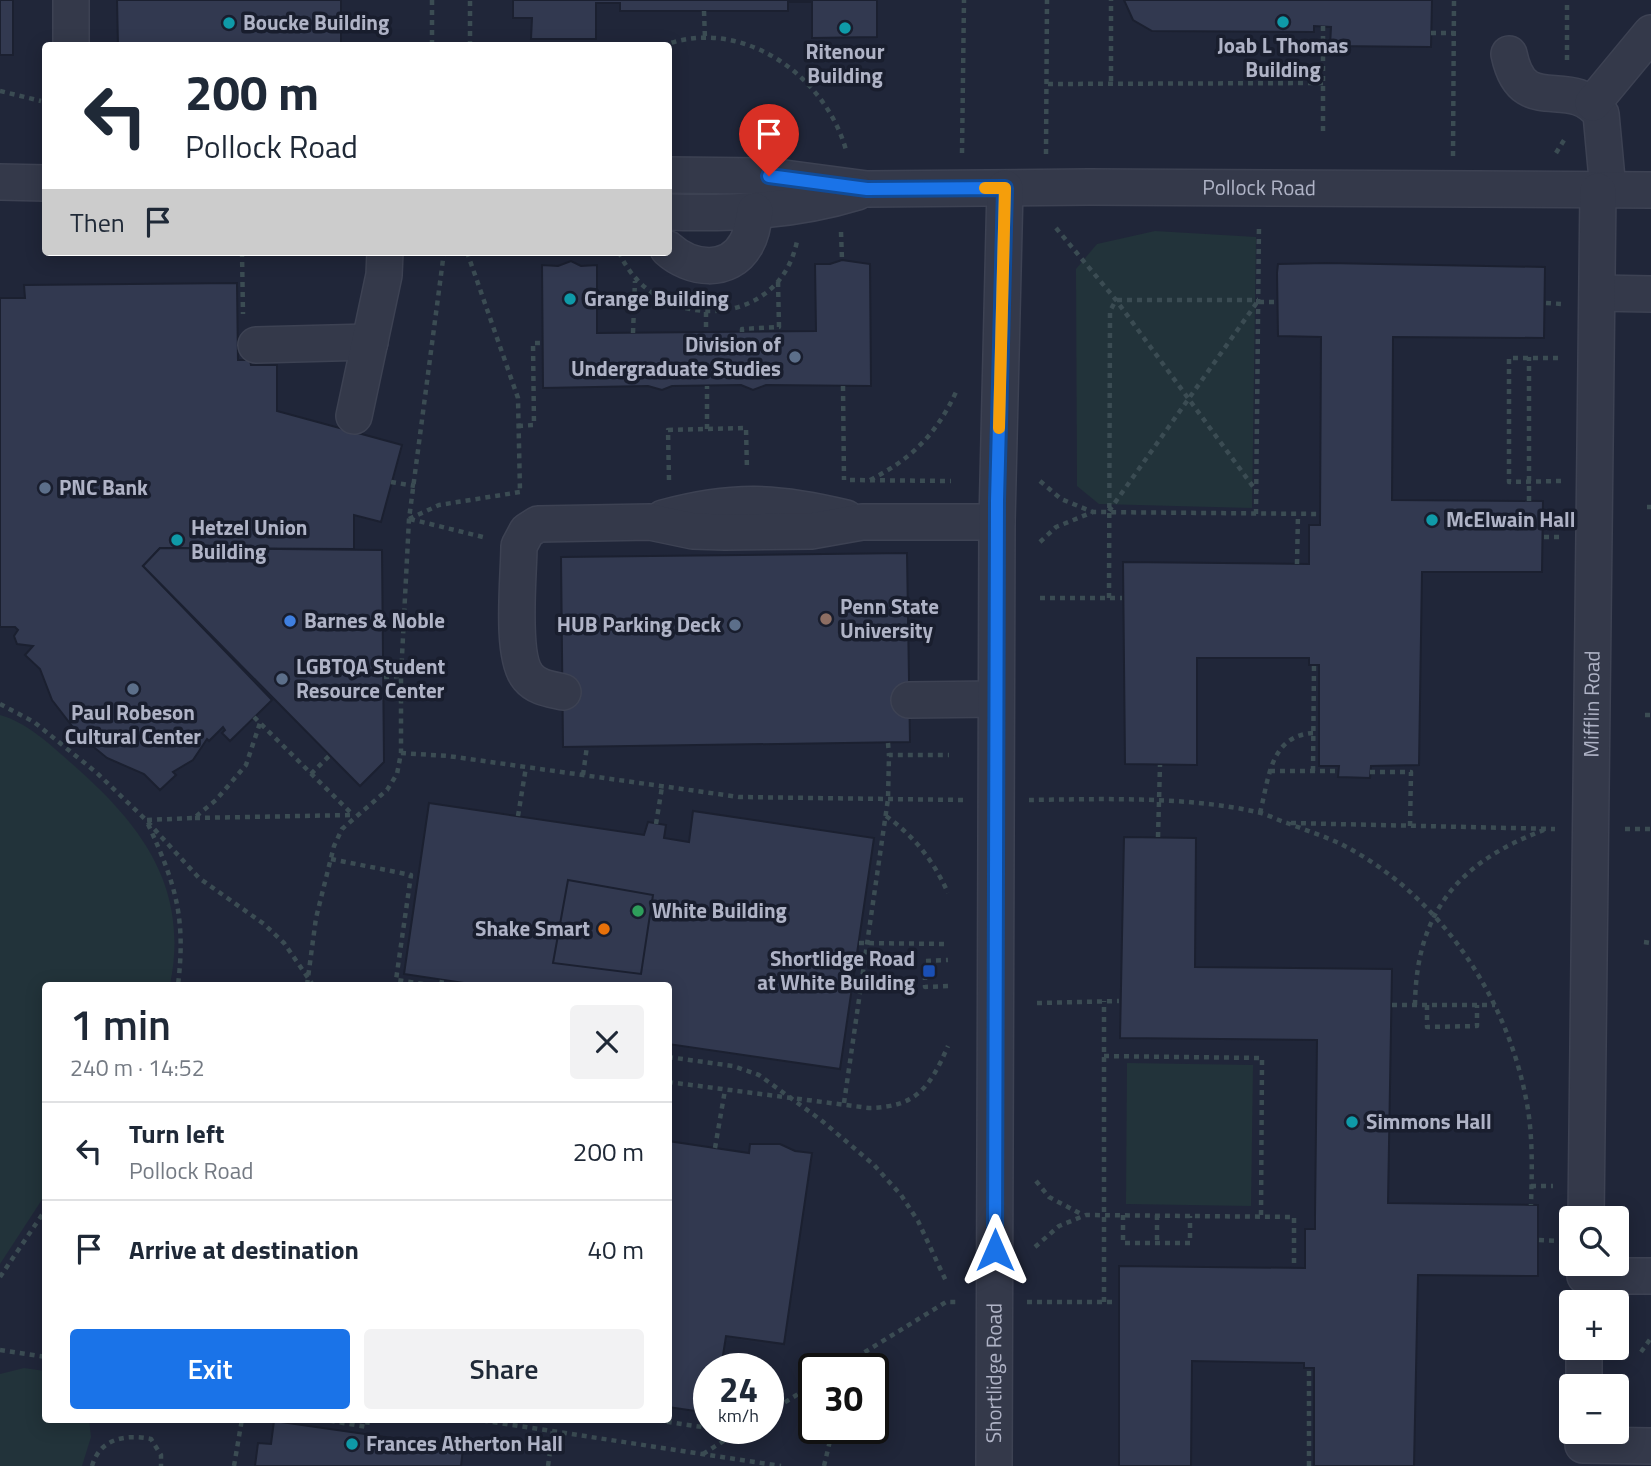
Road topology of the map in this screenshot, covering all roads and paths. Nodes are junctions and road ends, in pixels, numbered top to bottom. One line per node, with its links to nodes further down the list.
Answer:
1 (71, 0): 15 (street)
2 (432, 0): 16 (path)
3 (470, 0): 17 (path)
4 (964, 0): 31 (path)
5 (1047, 0): 23 (path)
6 (1111, 0): 21 (path)
7 (1454, 0): 12 (path)
8 (1567, 0): 20 (path)
9 (705, 11): 14 (path)
10 (1323, 26): 22 (path)
11 (1432, 33): 12 (path)
12 (1454, 33): 33 (path)
13 (1651, 33): 26 (street)
14 (705, 39): 18 (path); 29 (path)
15 (71, 42)
16 (432, 42)
17 (470, 42)
18 (672, 44)
19 (1509, 54): 26 (street)
20 (1567, 63)
21 (1111, 81): 22 (path); 23 (path)
22 (1323, 83): 28 (path)
23 (1048, 84): 32 (path)
24 (0, 91): 25 (path)
25 (41, 101)
26 (1593, 103): 40 (street, Mifflin Road)
27 (1566, 126): 30 (path)
28 (1323, 133)
29 (847, 155)
30 (1552, 156)
31 (962, 157)
32 (1045, 158)
33 (1453, 161)
34 (672, 175): 38 (street, Pollock Road)
35 (0, 181): 36 (street)
36 (42, 183)
37 (1005, 188): 38 (street, Pollock Road); 40 (street, Pollock Road); 94 (street, Shortlidge Road)
38 (867, 189): 41 (street, Pollock Road)
39 (1651, 190): 40 (street, Pollock Road)
40 (1603, 191): 55 (street, Mifflin Road)
41 (755, 211): 42 (street, Pollock Road); 46 (street)
42 (672, 212)
43 (1259, 212): 57 (path)
44 (841, 224): 51 (path)
45 (1056, 228): 56 (path)
46 (672, 252)
47 (242, 256): 63 (path)
48 (385, 256): 65 (street)
49 (444, 256): 84 (path)
50 (468, 256): 74 (path)
51 (842, 260)
52 (778, 279): 62 (path)
53 (635, 280): 64 (path)
54 (1651, 294): 55 (street)
55 (1582, 299): 59 (path); 178 (street, Mifflin Road)
56 (1116, 300): 57 (path); 72 (path); 88 (path)
57 (1259, 301): 58 (path); 72 (path); 86 (path)
58 (1277, 302)
59 (1546, 303)
60 (706, 312): 61 (path)
61 (706, 332)
62 (742, 332)
63 (250, 333): 65 (street)
64 (633, 333)
65 (370, 342): 73 (street)
66 (542, 343): 74 (path)
67 (1567, 350): 68 (path)
68 (1529, 357): 82 (path); 82 (path)
69 (707, 386): 75 (path)
70 (843, 386): 76 (path)
71 (956, 392): 77 (path)
72 (1188, 398): 86 (path); 88 (path)
73 (354, 416)
74 (518, 426): 85 (path)
75 (707, 429): 81 (path); 83 (path)
76 (844, 480)
77 (869, 480)
78 (1040, 481): 89 (path)
79 (1573, 481): 82 (path)
80 (391, 482): 84 (path)
81 (747, 482)
82 (1528, 482): 87 (path)
83 (670, 483)
84 (415, 486): 93 (path)
85 (520, 492)
86 (1257, 492): 90 (path)
87 (1528, 501)
88 (1109, 511): 89 (path); 90 (path); 99 (path)
89 (1093, 512): 96 (path)
90 (1256, 514): 91 (path)
91 (1298, 514): 92 (path); 97 (path)
92 (1321, 514)
93 (409, 519): 95 (path); 102 (path)
94 (997, 522): 104 (street); 105 (street, Shortlidge Road)
95 (498, 541)
96 (1040, 542)
97 (1297, 564)
98 (1040, 598): 99 (path)
99 (1109, 598): 100 (path)
100 (1122, 598)
101 (1314, 665): 110 (path)
102 (401, 676): 103 (path); 113 (path)
103 (384, 677)
104 (562, 692)
105 (996, 699): 106 (street); 225 (street, Shortlidge Road)
106 (909, 700)
107 (0, 704): 135 (path)
108 (254, 717): 109 (path)
109 (260, 723): 123 (path); 134 (path)
110 (1314, 733): 119 (path); 120 (path)
111 (888, 743): 114 (path)
112 (587, 746): 124 (path)
113 (401, 753): 118 (path); 131 (path)
114 (889, 755): 115 (path); 126 (path)
115 (949, 755)
116 (329, 756): 123 (path)
117 (1160, 765): 129 (path)
118 (526, 767): 124 (path); 132 (path)
119 (1270, 771): 120 (path); 130 (path)
120 (1313, 771): 121 (path)
121 (1338, 771)
122 (1370, 772): 138 (path)
123 (311, 774): 131 (path)
124 (583, 775): 125 (path)
125 (662, 786): 126 (path); 137 (path)
126 (888, 799): 127 (path); 133 (path)
127 (975, 800)
128 (1038, 800): 129 (path)
129 (1159, 802): 130 (path); 141 (path)
130 (1260, 813): 136 (path)
131 (353, 816): 134 (path); 142 (path)
132 (518, 816)
133 (886, 816): 144 (path); 145 (path)
134 (194, 818): 135 (path)
135 (146, 820): 153 (path); 154 (path)
136 (1286, 823): 138 (path); 146 (path)
137 (656, 824)
138 (1410, 826): 139 (path)
139 (1548, 829): 140 (path); 146 (path)
140 (1567, 829)
141 (1158, 837)
142 (331, 859): 153 (path); 156 (path)
143 (868, 879): 144 (path)
144 (876, 880): 149 (path)
145 (948, 892)
146 (1433, 915): 162 (path); 165 (path)
147 (1644, 942): 150 (path)
148 (859, 943): 149 (path)
149 (867, 943): 151 (path); 167 (path)
150 (1651, 943)
151 (948, 944)
152 (948, 960): 157 (path)
153 (308, 978): 155 (path)
154 (178, 982)
155 (309, 982)
156 (411, 982)
157 (948, 986)
158 (1104, 1001): 159 (path); 160 (path); 169 (path)
159 (1119, 1001)
160 (1037, 1003)
161 (1392, 1005): 162 (path)
162 (1415, 1005): 163 (path)
163 (1427, 1005): 164 (path); 164 (path)
164 (1477, 1005): 165 (path)
165 (1495, 1005): 177 (path)
166 (846, 1031): 167 (path)
167 (854, 1032): 174 (path)
168 (948, 1046): 174 (path)
169 (1104, 1056): 180 (path); 185 (path)
170 (672, 1059): 173 (path)
171 (672, 1083): 172 (path)
172 (725, 1090): 173 (path); 175 (path)
173 (789, 1098): 174 (path); 194 (path)
174 (844, 1103)
175 (715, 1148)
176 (1036, 1181): 182 (path)
177 (1531, 1205)
178 (1581, 1206)
179 (42, 1215): 193 (path)
180 (1104, 1215): 181 (path); 182 (path); 196 (path)
181 (1123, 1215): 183 (path); 187 (path)
182 (1084, 1216): 188 (path)
183 (1157, 1216): 184 (path); 187 (path)
184 (1190, 1216): 185 (path); 187 (path)
185 (1261, 1217): 190 (path)
186 (1539, 1241): 189 (path)
187 (1157, 1243)
188 (1035, 1247)
189 (1559, 1250)
190 (1294, 1268)
191 (1629, 1271): 192 (street)
192 (1651, 1276)
193 (0, 1277)
194 (946, 1282)
195 (946, 1302): 202 (path)
196 (1104, 1302): 197 (path); 198 (path)
197 (1117, 1302)
198 (1034, 1303)
199 (1651, 1338): 201 (path)
200 (0, 1350): 203 (path)
201 (1642, 1352)
202 (864, 1353)
203 (42, 1356)
204 (1309, 1368): 226 (path)
205 (241, 1423): 220 (path)
206 (344, 1423): 207 (path)
207 (368, 1423)
208 (503, 1423): 211 (path)
209 (672, 1423): 210 (path)
210 (693, 1426)
211 (553, 1430): 216 (path); 221 (path)
212 (718, 1444): 216 (path)
213 (829, 1444): 224 (path)
214 (1651, 1446): 215 (street)
215 (1583, 1448)
216 (702, 1454): 217 (path)
217 (734, 1459): 222 (path); 223 (path)
218 (92, 1466): 219 (path)
219 (161, 1466)
220 (234, 1466)
221 (548, 1466)
222 (734, 1466)
223 (781, 1466)
224 (824, 1466)
225 (994, 1466)
226 (1309, 1466)

